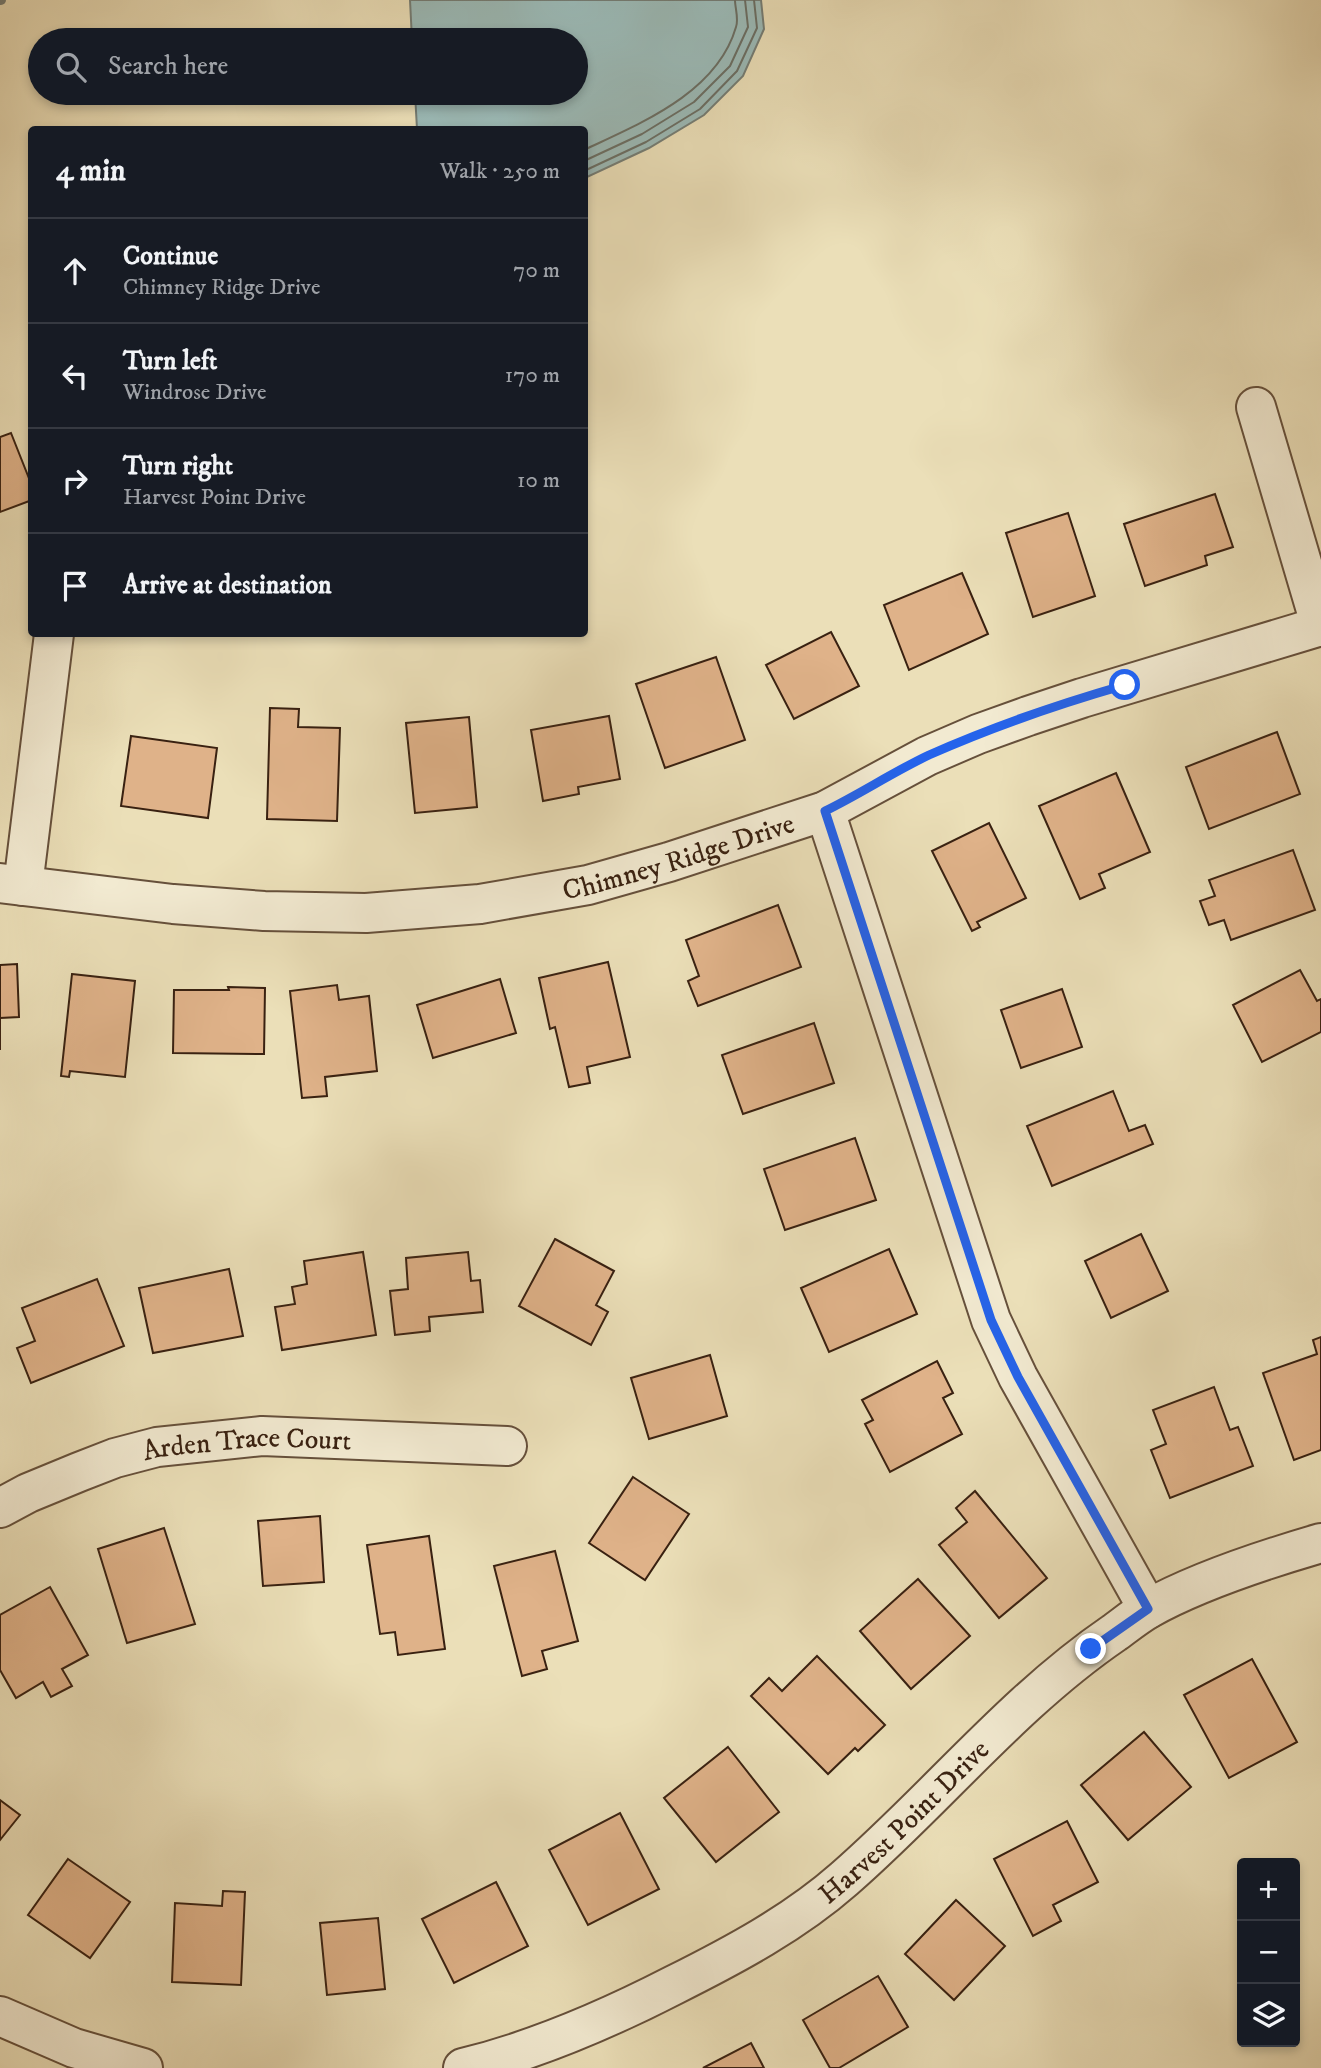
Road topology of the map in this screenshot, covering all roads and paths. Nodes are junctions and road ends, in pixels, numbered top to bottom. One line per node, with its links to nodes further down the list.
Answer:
1 (1256, 407): 2 (street)
2 (1321, 626): 4 (street, Chimney Ridge Drive)
3 (53, 637): 5 (street)
4 (825, 811): 5 (street, Chimney Ridge Drive); 9 (street)
5 (12, 884)
6 (507, 1447): 7 (street, Arden Trace Court)
7 (0, 1508)
8 (1321, 1543): 9 (street, Harvest Point Drive)
9 (1148, 1609): 13 (street, Harvest Point Drive)
10 (0, 2016): 11 (street)
11 (71, 2058): 12 (street)
12 (143, 2068)
13 (463, 2068)

